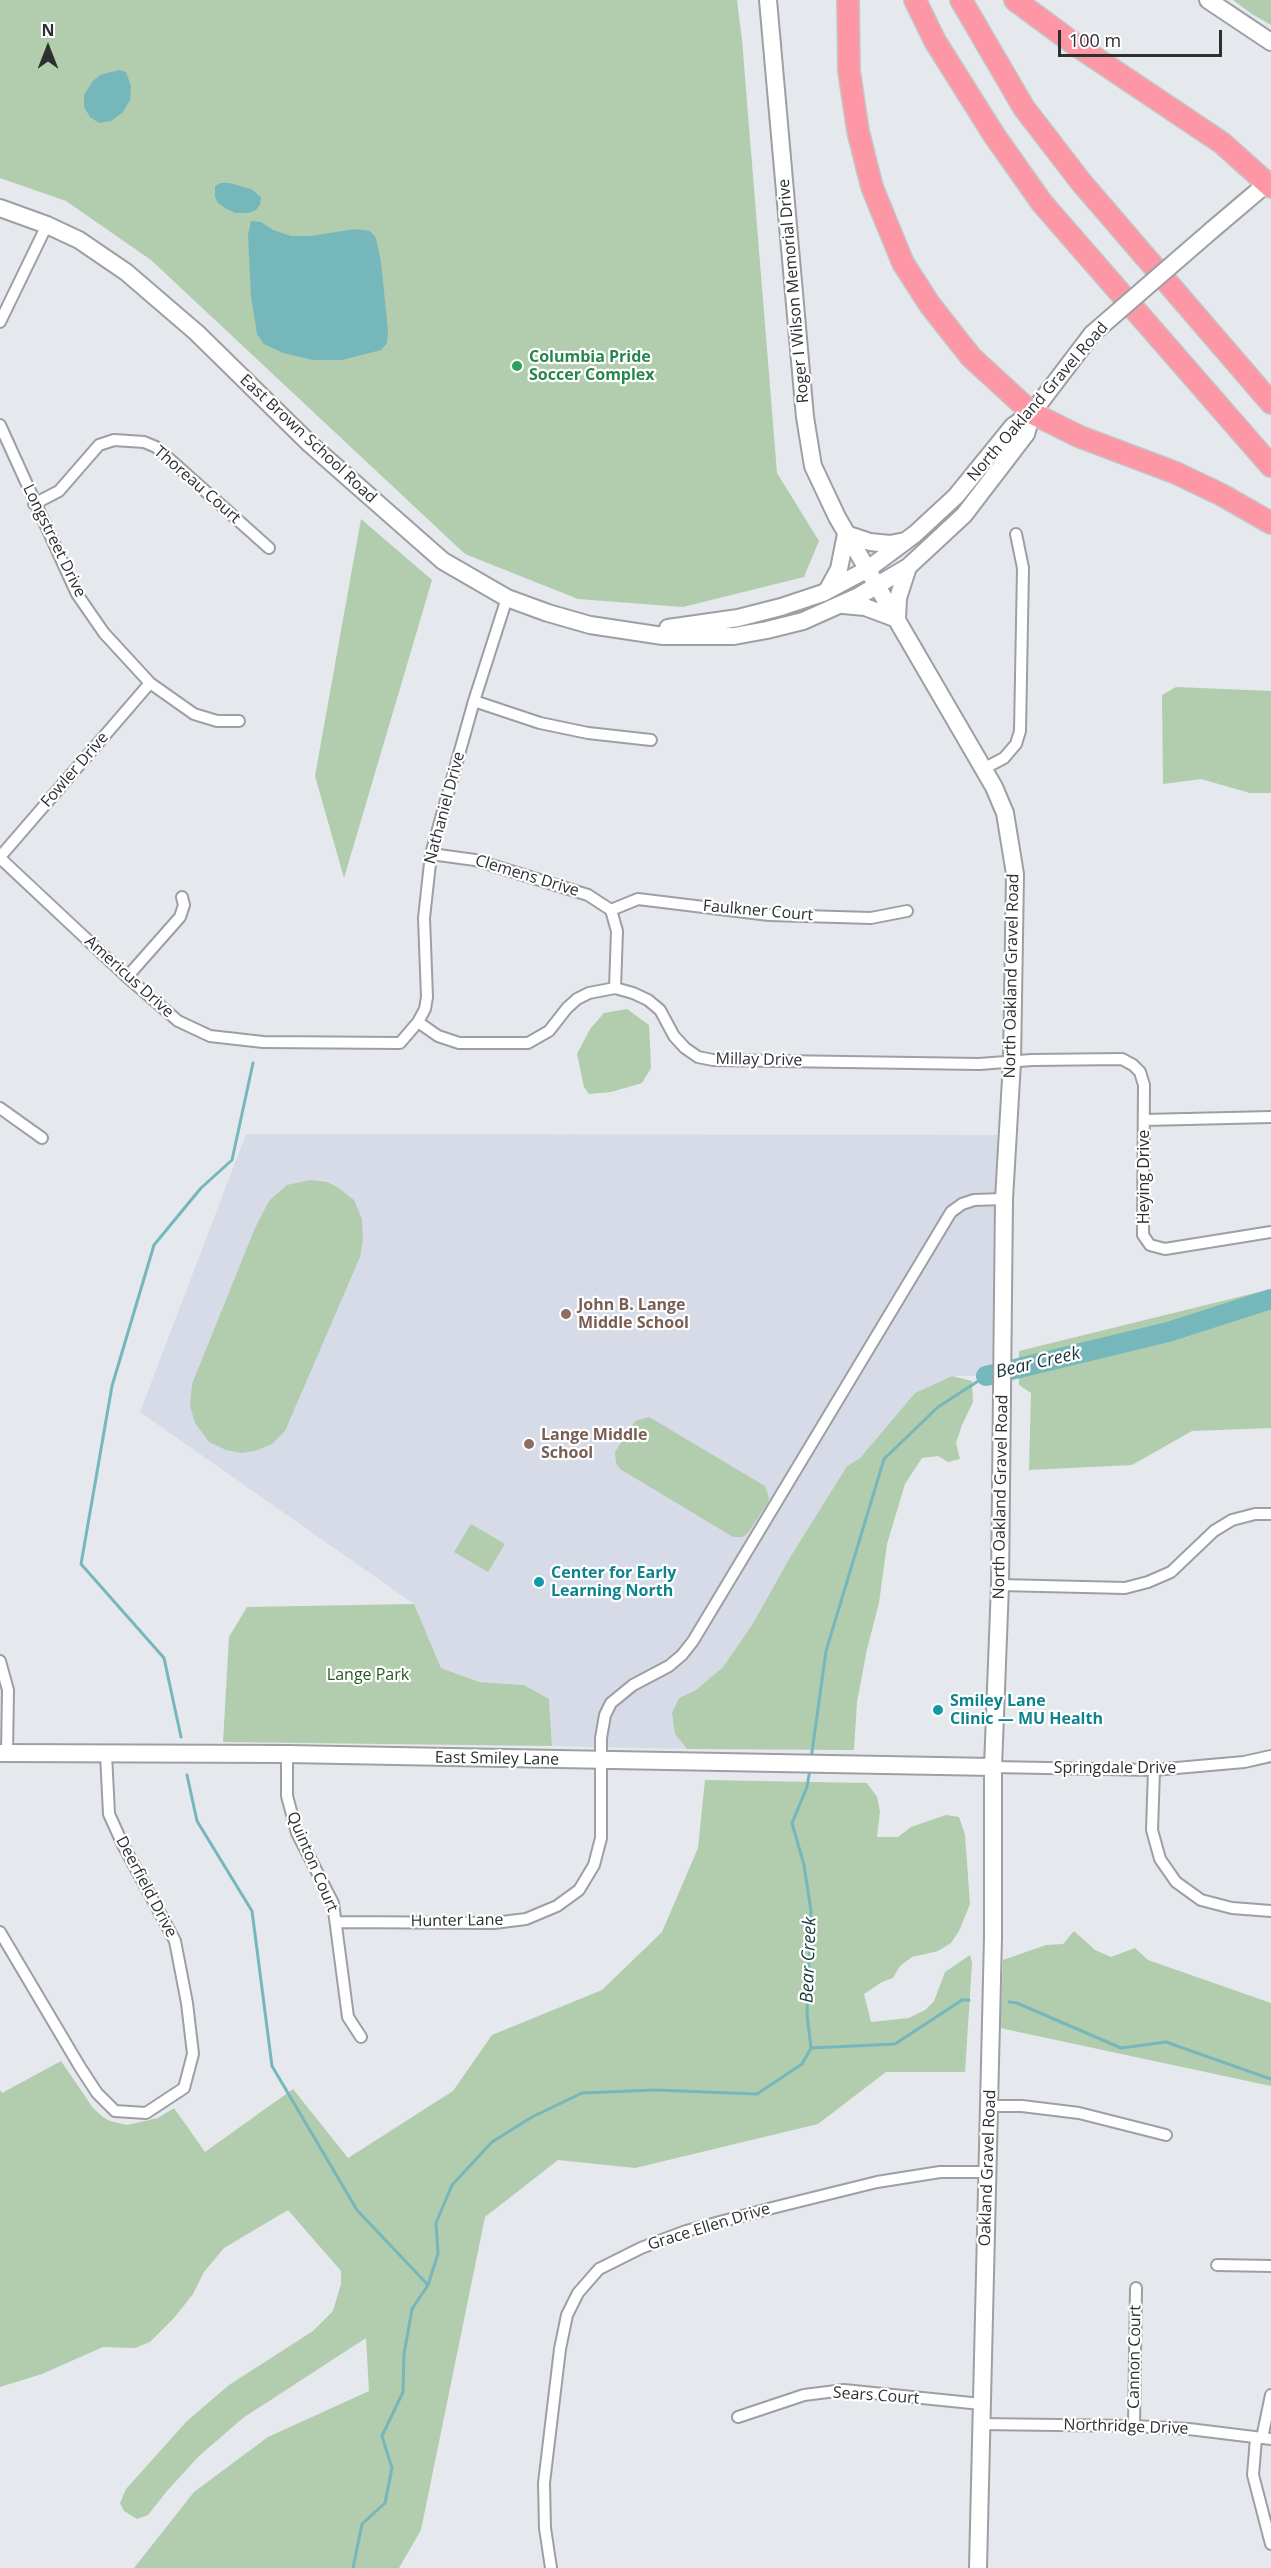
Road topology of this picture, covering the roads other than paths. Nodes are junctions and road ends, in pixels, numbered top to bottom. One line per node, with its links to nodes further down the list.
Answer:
1 (768, 0): 18 (street, Roger I Wilson Memorial Drive)
2 (848, 0): 13 (highway)
3 (915, 0): 15 (highway)
4 (961, 0): 12 (highway)
5 (1015, 0): 8 (highway)
6 (1208, 0): 7 (street)
7 (1271, 42)
8 (1270, 183): 13 (street, North Oakland Gravel Road, bridge)
9 (0, 208): 10 (street, East Brown School Road)
10 (47, 225): 11 (street); 26 (street, East Brown School Road)
11 (0, 322)
12 (1271, 404)
13 (1032, 412): 17 (highway); 20 (street, North Oakland Gravel Road); 22 (street, East Brown School Road)
14 (0, 425): 16 (street, Longstreet Drive)
15 (1271, 466)
16 (34, 504): 21 (street, Thoreau Court); 30 (street, Longstreet Drive)
17 (1271, 523)
18 (846, 534): 20 (street); 23 (street, Roger I Wilson Memorial Drive); 25 (street)
19 (1016, 534): 34 (street)
20 (905, 541): 23 (street, North Oakland Gravel Road)
21 (269, 548)
22 (908, 567): 24 (street, East Brown School Road); 28 (street)
23 (868, 569): 24 (street, North Oakland Gravel Road); 25 (street, East Brown School Road)
24 (878, 586): 27 (street, East Brown School Road); 28 (street, North Oakland Gravel Road)
25 (827, 591): 29 (street, East Brown School Road)
26 (507, 598): 29 (street, East Brown School Road); 31 (street, Nathaniel Drive)
27 (839, 605): 28 (street); 29 (street, East Brown School Road)
28 (897, 619): 34 (street, North Oakland Gravel Road)
29 (635, 631)
30 (150, 683): 32 (street, Longstreet Drive); 36 (street, Fowler Drive)
31 (474, 701): 33 (street); 35 (street, Nathaniel Drive)
32 (238, 722)
33 (651, 740)
34 (983, 769): 43 (street, North Oakland Gravel Road)
35 (431, 854): 38 (street, Clemens Drive); 42 (street, Nathaniel Drive)
36 (0, 857): 40 (street, Americus Drive)
37 (182, 897): 40 (street)
38 (611, 910): 39 (street, Faulkner Court); 41 (street)
39 (907, 911)
40 (126, 977): 42 (street, Americus Drive)
41 (615, 988): 42 (street); 43 (street, Millay Drive)
42 (418, 1022)
43 (1012, 1062): 46 (street, Millay Drive); 48 (street, North Oakland Gravel Road)
44 (0, 1108): 47 (street)
45 (1271, 1118): 46 (street)
46 (1144, 1120): 49 (street, Heying Drive)
47 (42, 1138)
48 (1004, 1199): 51 (street, North Oakland Gravel Road); 57 (street, Hunter Lane)
49 (1271, 1232)
50 (1271, 1515): 51 (street)
51 (1000, 1585): 58 (street, North Oakland Gravel Road)
52 (0, 1661): 53 (street)
53 (3, 1753): 54 (street, East Smiley Lane)
54 (106, 1754): 55 (street, East Smiley Lane); 62 (street, Deerfield Drive)
55 (287, 1754): 57 (street, East Smiley Lane); 61 (street, Quinton Court)
56 (1271, 1756): 59 (street, Springdale Drive)
57 (601, 1761): 58 (street, East Smiley Lane); 61 (street, Hunter Lane)
58 (993, 1767): 59 (street, Springdale Drive); 64 (street, Oakland Gravel Road)
59 (1154, 1770): 60 (street)
60 (1271, 1911)
61 (337, 1922): 63 (street, Quinton Court)
62 (0, 1932)
63 (361, 2037)
64 (990, 2106): 65 (street); 66 (street, Oakland Gravel Road)
65 (1166, 2135)
66 (988, 2172): 71 (street, Oakland Gravel Road); 77 (street, Grace Ellen Drive)
67 (1217, 2265): 68 (street)
68 (1271, 2266)
69 (1136, 2288): 74 (street, Cannon Court)
70 (1271, 2395): 75 (street)
71 (981, 2404): 72 (street, Sears Court); 73 (street, Oakland Gravel Road)
72 (738, 2417)
73 (980, 2424): 74 (street, Northridge Drive); 78 (street, Oakland Gravel Road)
74 (1134, 2426): 75 (street, Northridge Drive)
75 (1263, 2439): 76 (street)
76 (1271, 2544)
77 (550, 2568)
78 (978, 2568)

